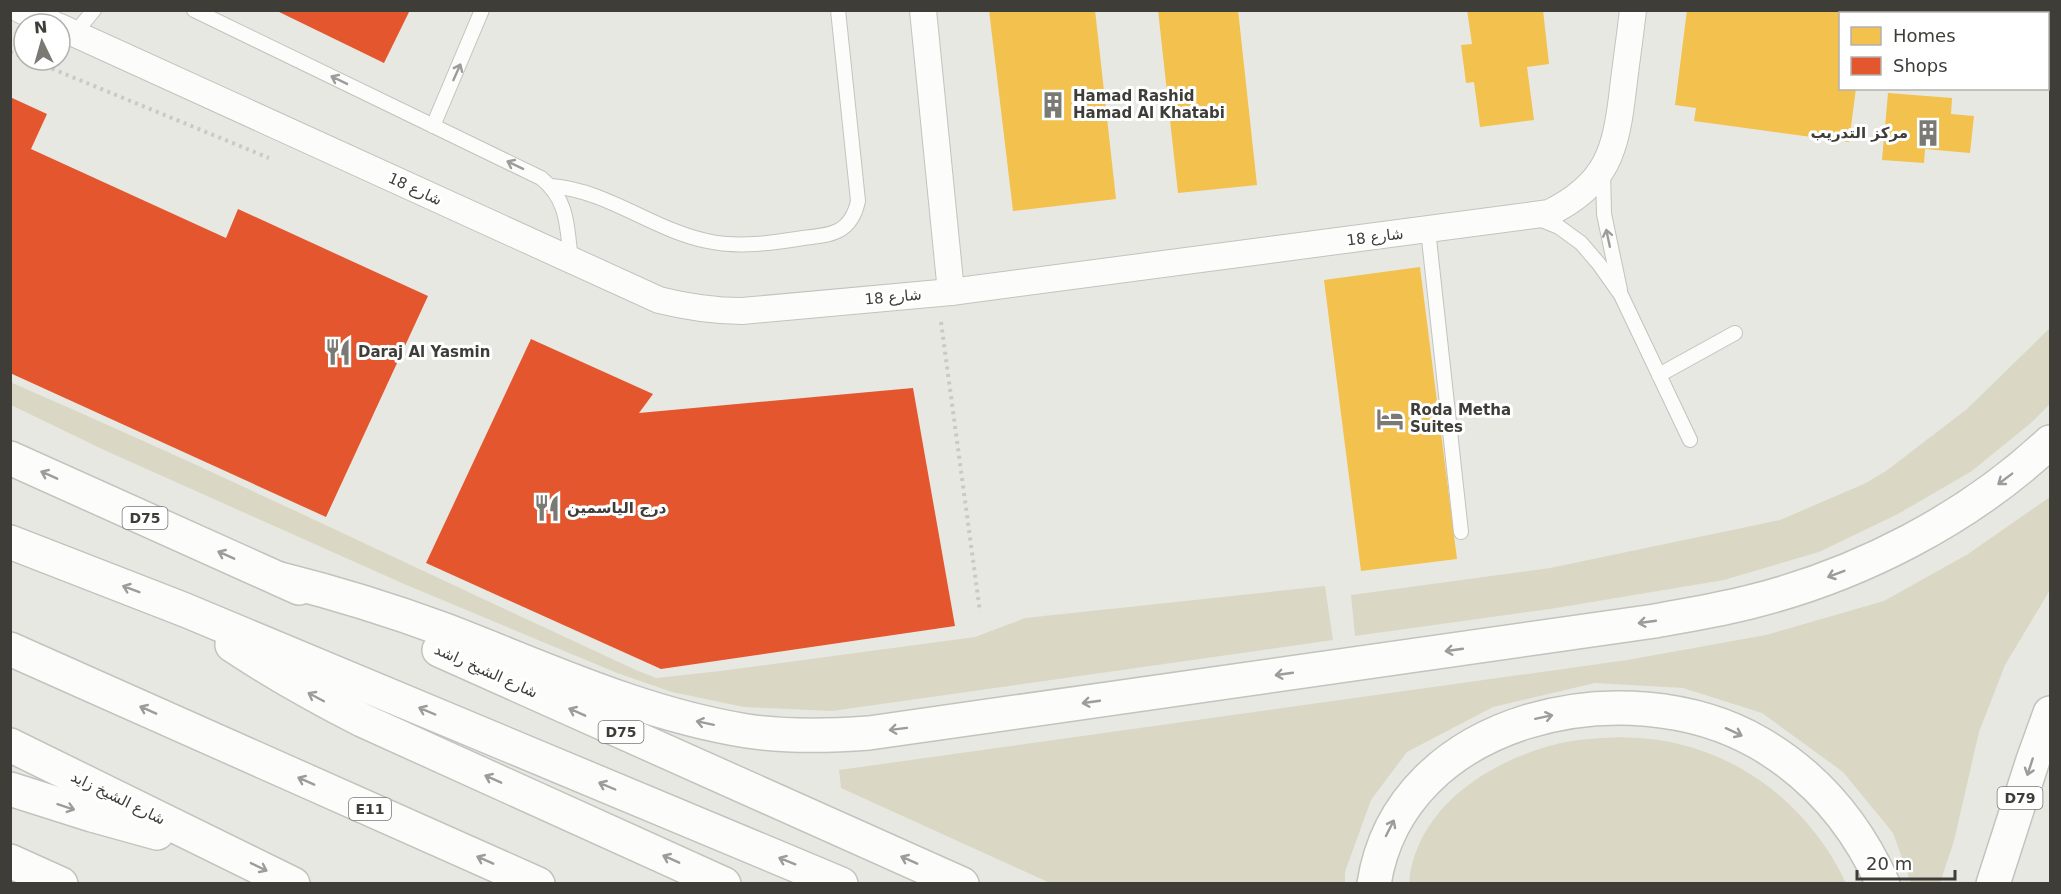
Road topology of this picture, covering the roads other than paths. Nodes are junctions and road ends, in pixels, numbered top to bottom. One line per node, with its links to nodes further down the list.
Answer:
1 (94, 10): 7 (lane)
2 (194, 10): 9 (lane, one-way to 2)
3 (482, 10): 9 (lane, one-way to 3)
4 (838, 10): 11 (lane)
5 (923, 10): 15 (street)
6 (1633, 10): 10 (street, شارع 18)
7 (72, 23)
8 (72, 32): 14 (street, شارع 18)
9 (434, 126): 11 (lane, one-way to 9)
10 (1603, 169): 12 (street, شارع 18); 16 (lane, one-way to 10)
11 (551, 186): 14 (lane)
12 (1533, 216): 13 (street, شارع 18); 16 (lane)
13 (1428, 230): 15 (street, شارع 18); 22 (lane)
14 (571, 261): 15 (street, شارع 18)
15 (951, 292)
16 (1621, 296): 18 (lane)
17 (1735, 333): 18 (lane)
18 (1659, 375): 19 (lane)
19 (1690, 440)
20 (2050, 442): 24 (main road, one-way to 24)
21 (10, 458): 24 (main road, شارع الشيخ راشد / D75, one-way to 21)
22 (1461, 532)
23 (10, 542): 25 (main road, one-way to 23)
24 (280, 579): 37 (main road, شارع الشيخ راشد / D75, one-way to 24)
25 (185, 610): 35 (main road, one-way to 25); 36 (main road, one-way to 25)
26 (10, 649): 34 (main road, E11, one-way to 26)
27 (2050, 713): 40 (main road, D79, one-way to 40)
28 (10, 745): 30 (main road, شارع الشيخ زايد)
29 (10, 789): 30 (main road, one-way to 30)
30 (225, 850): 33 (main road, one-way to 33)
31 (10, 861): 32 (main road)
32 (61, 884)
33 (293, 884)
34 (538, 884)
35 (724, 884)
36 (841, 884)
37 (962, 884)
38 (1374, 884): 39 (main road, one-way to 39)
39 (1883, 884)
40 (1993, 884)

